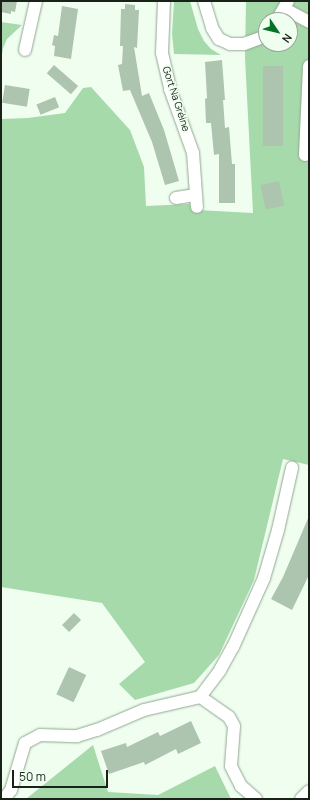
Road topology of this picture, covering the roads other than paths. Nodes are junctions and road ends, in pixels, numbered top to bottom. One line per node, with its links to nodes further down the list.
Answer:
1 (36, 1): 7 (street)
2 (164, 1): 10 (street, Gort Na Gréine)
3 (204, 1): 6 (street)
4 (286, 5): 5 (street)
5 (309, 22)
6 (258, 39)
7 (25, 50)
8 (309, 66): 9 (street)
9 (305, 155)
10 (176, 198)
11 (292, 468): 12 (street)
12 (200, 697): 14 (street); 15 (street)
13 (309, 791): 16 (street)
14 (4, 799)
15 (256, 799)
16 (301, 799)

